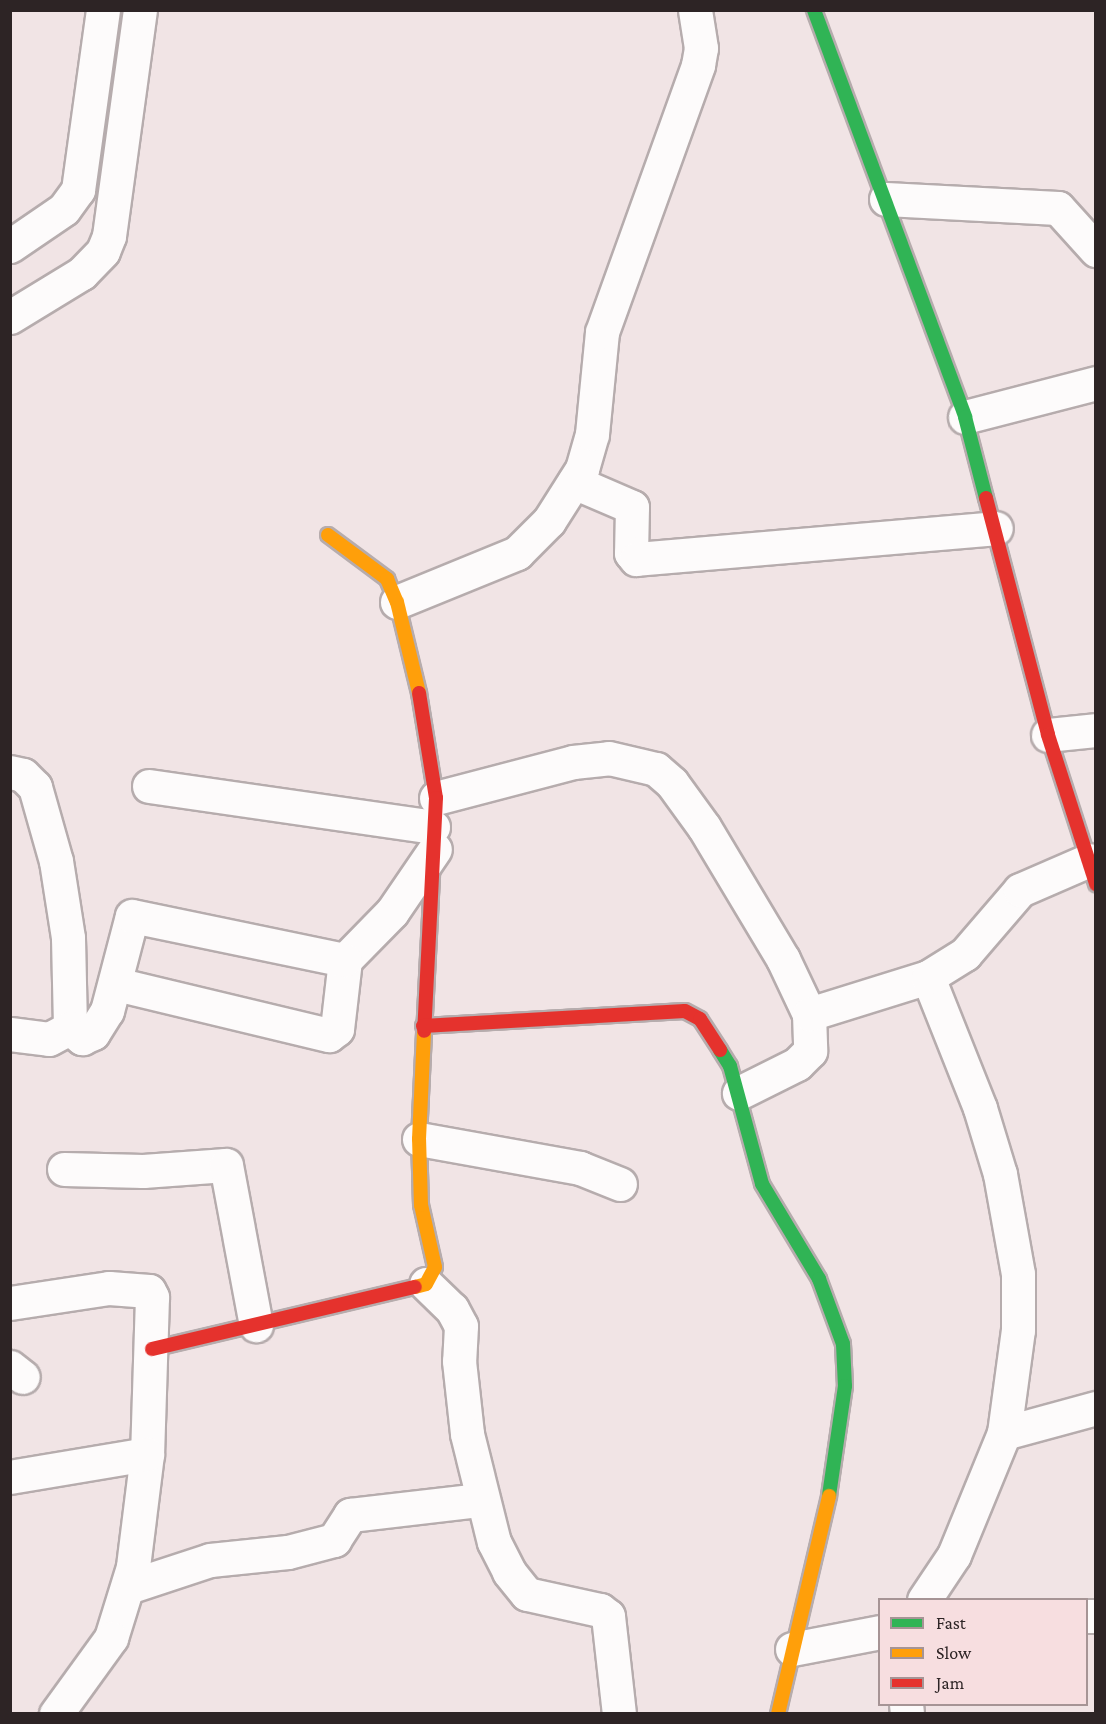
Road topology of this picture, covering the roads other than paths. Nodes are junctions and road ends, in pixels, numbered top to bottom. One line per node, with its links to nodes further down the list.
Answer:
1 (103, 10): 6 (street)
2 (140, 10): 8 (street)
3 (695, 10): 11 (street)
4 (814, 10): 5 (street)
5 (886, 199): 7 (street); 10 (street)
6 (10, 246)
7 (1095, 250)
8 (10, 317)
9 (1095, 383): 10 (street)
10 (965, 417): 12 (street)
11 (574, 482): 12 (street); 14 (street)
12 (996, 528): 16 (street)
13 (328, 535): 14 (street)
14 (397, 602): 19 (street)
15 (1095, 730): 16 (street)
16 (1048, 735): 20 (street)
17 (10, 772): 26 (street)
18 (149, 786): 19 (street)
19 (435, 825): 21 (street); 24 (street); 25 (street)
20 (1092, 872): 22 (street)
21 (345, 960): 23 (street); 23 (street)
22 (928, 977): 24 (street); 37 (street)
23 (116, 984): 26 (street)
24 (809, 1014): 28 (street)
25 (423, 1026): 28 (street); 29 (street)
26 (70, 1028): 27 (street)
27 (10, 1034)
28 (739, 1093): 44 (street)
29 (419, 1139): 31 (street); 32 (street)
30 (64, 1169): 34 (street)
31 (620, 1184)
32 (426, 1284): 34 (street); 40 (street)
33 (10, 1303): 35 (street)
34 (256, 1325): 35 (street)
35 (152, 1349): 38 (street)
36 (1095, 1408): 37 (street)
37 (1004, 1433): 42 (street)
38 (147, 1454): 39 (street); 41 (street)
39 (10, 1477)
40 (480, 1500): 41 (street); 46 (street)
41 (128, 1587): 45 (street)
42 (925, 1598)
43 (878, 1632): 44 (street)
44 (792, 1649): 47 (street)
45 (56, 1713)
46 (619, 1713)
47 (778, 1713)

